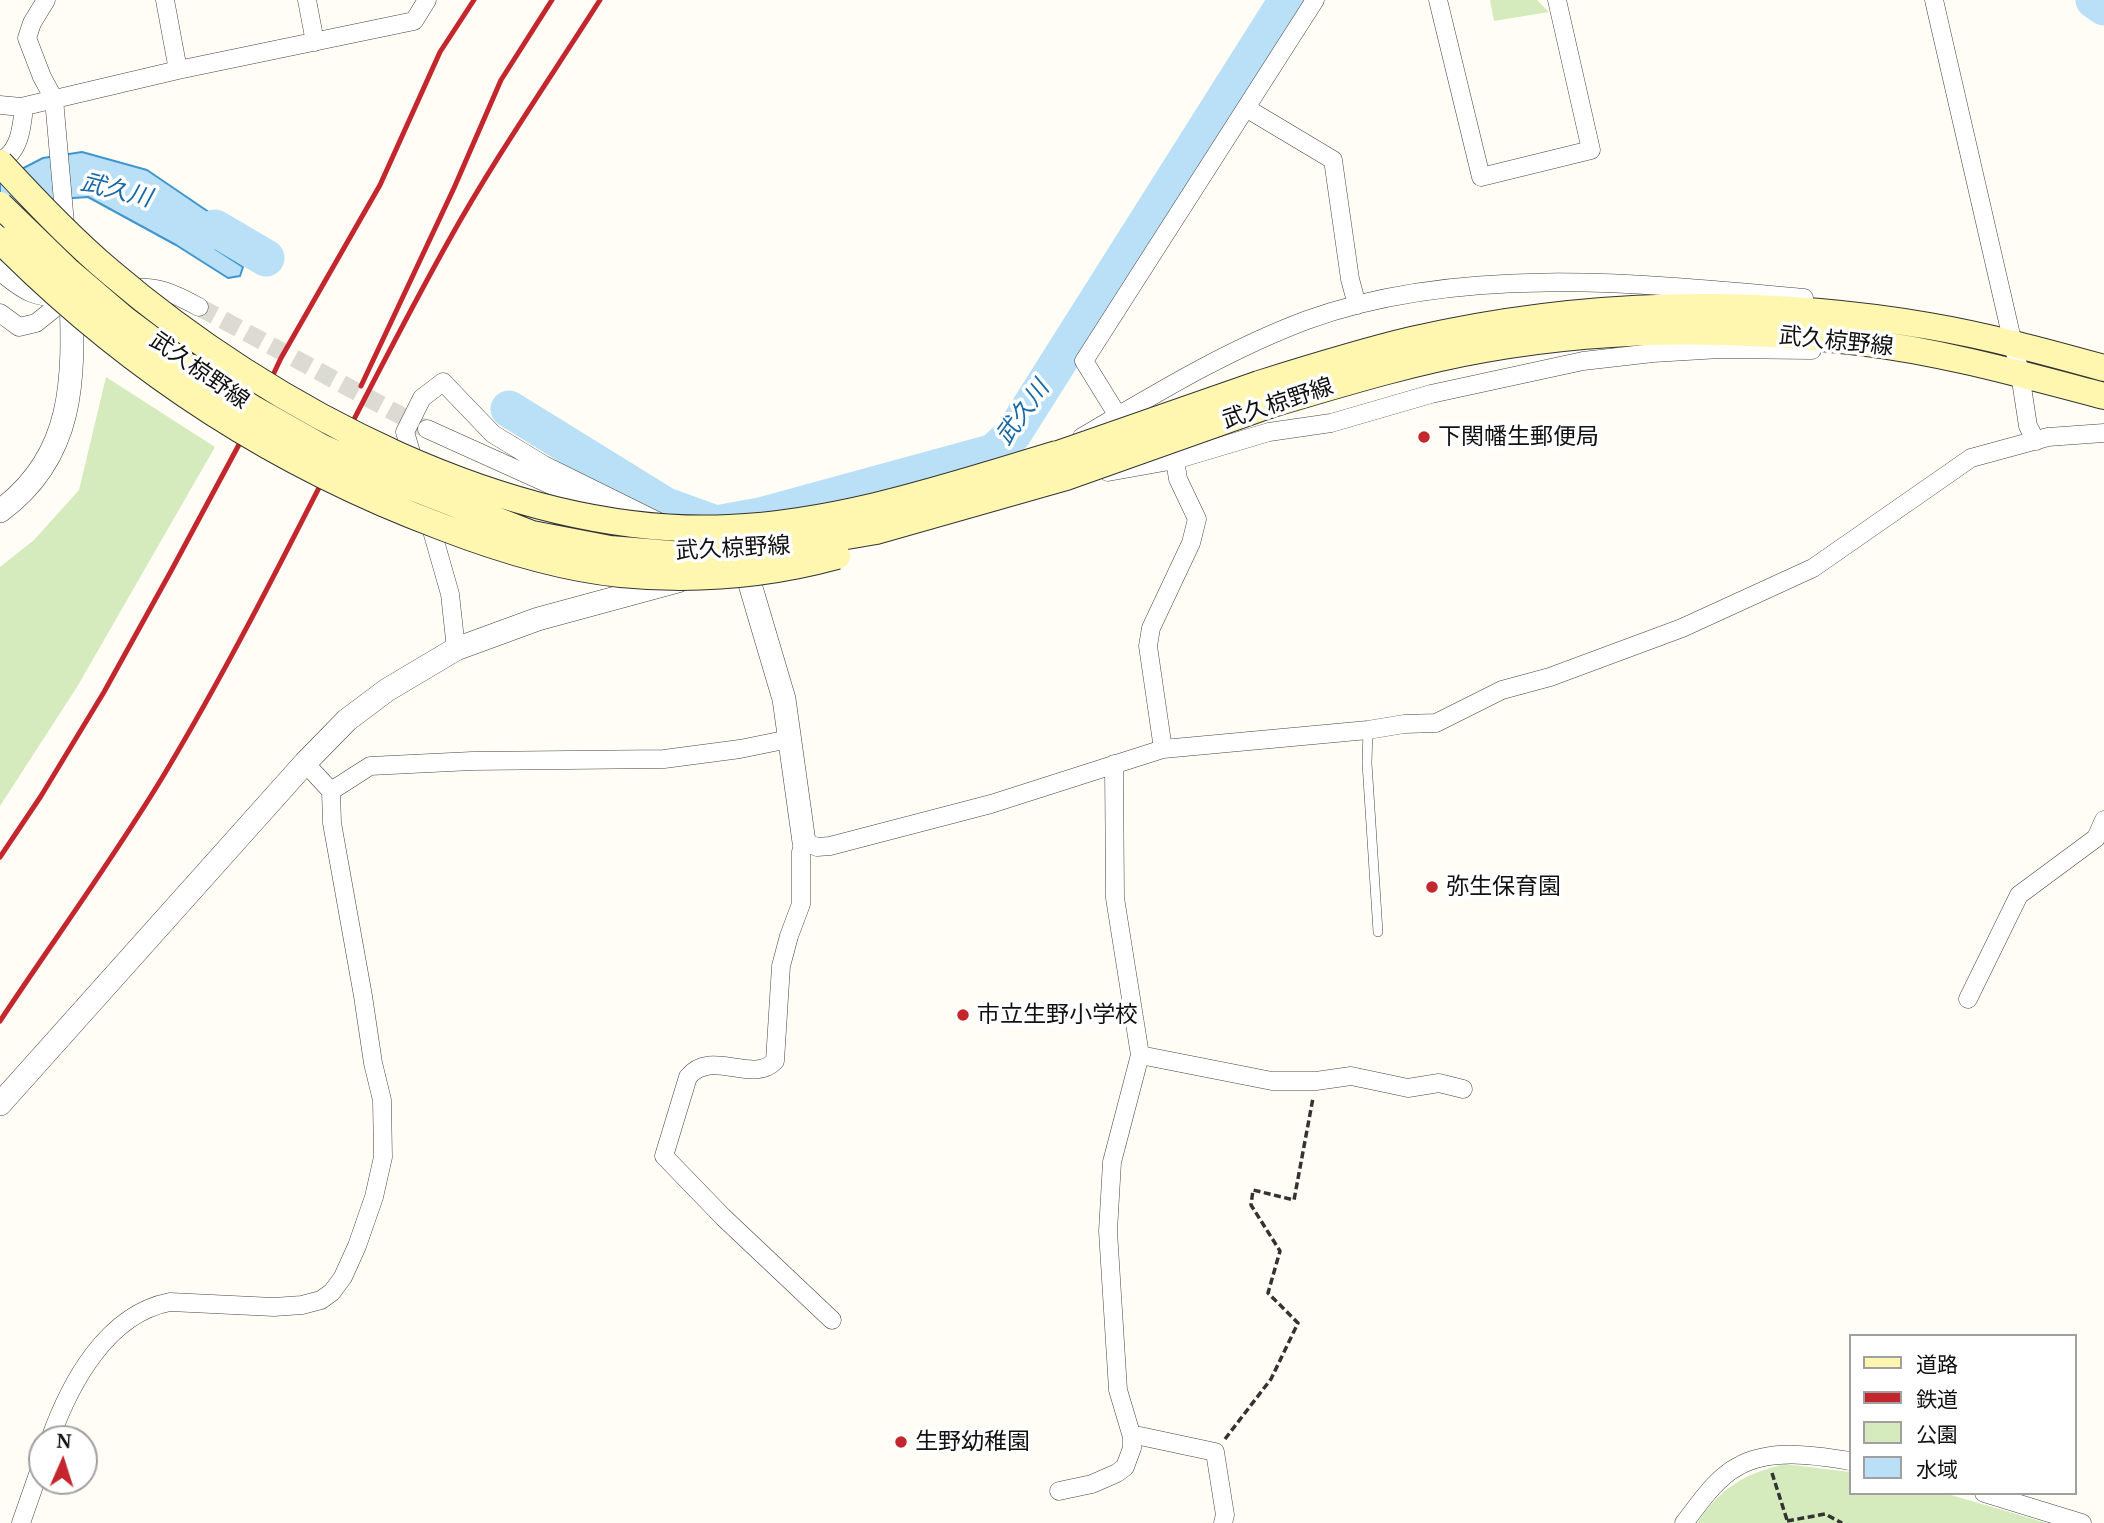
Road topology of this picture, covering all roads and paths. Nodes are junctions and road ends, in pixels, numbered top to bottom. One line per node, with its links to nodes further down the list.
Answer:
1 (46, 0): 11 (street)
2 (165, 0): 10 (street)
3 (307, 0): 9 (street)
4 (427, 0): 9 (street)
5 (1315, 0): 14 (street)
6 (1438, 0): 7 (street)
7 (1557, 0)
8 (1934, 0): 23 (street)
9 (315, 41): 10 (street)
10 (178, 70): 11 (street)
11 (54, 99): 13 (street); 19 (street)
12 (0, 105): 13 (street)
13 (24, 107): 15 (street)
14 (1246, 108): 20 (street); 28 (street)
15 (0, 162): 33 (main road, bridge)
16 (0, 205): 33 (main road, 武久椋野線, bridge)
17 (0, 240): 33 (main road, bridge)
18 (0, 268): 19 (street)
19 (71, 295): 21 (street); 22 (street); 34 (street)
20 (1357, 305): 23 (street); 28 (street)
21 (199, 307)
22 (0, 313)
23 (2014, 344): 24 (main road, 武久椋野線); 25 (street); 26 (main road, 武久椋野線)
24 (2104, 368)
25 (2021, 374): 26 (main road, 武久椋野線); 27 (main road, 武久椋野線); 31 (street); 32 (street)
26 (1264, 395): 33 (main road, 武久椋野線, bridge)
27 (2104, 396)
28 (1118, 416): 32 (street); 35 (street)
29 (427, 429): 36 (street)
30 (2104, 433): 31 (street)
31 (2036, 441): 38 (street)
32 (1175, 460): 35 (street); 40 (street)
33 (1062, 466)
34 (0, 511)
35 (927, 511): 36 (street)
36 (744, 564): 37 (street); 37 (street); 39 (street)
37 (456, 649): 41 (street)
38 (1368, 730): 40 (street); 46 (lane)
39 (789, 739): 43 (street); 45 (street)
40 (1163, 749): 42 (street)
41 (305, 763): 43 (street); 51 (street)
42 (1114, 764): 45 (street); 48 (street)
43 (331, 791): 53 (street)
44 (2104, 821): 47 (street)
45 (804, 842): 52 (street)
46 (1378, 932)
47 (1968, 999)
48 (1140, 1055): 49 (street); 54 (street)
49 (1316, 1081): 50 (street); 55 (path)
50 (1463, 1089)
51 (0, 1104)
52 (832, 1320)
53 (55, 1425)
54 (1132, 1437): 55 (street); 58 (street)
55 (1216, 1451): 63 (street)
56 (1767, 1457): 57 (street); 61 (path); 64 (street)
57 (1848, 1461)
58 (1059, 1491)
59 (31, 1495): 62 (street)
60 (1991, 1495): 66 (street)
61 (1787, 1522): 65 (path)
62 (21, 1523)
63 (1223, 1523)
64 (1684, 1523)
65 (1842, 1523)
66 (2082, 1523)

